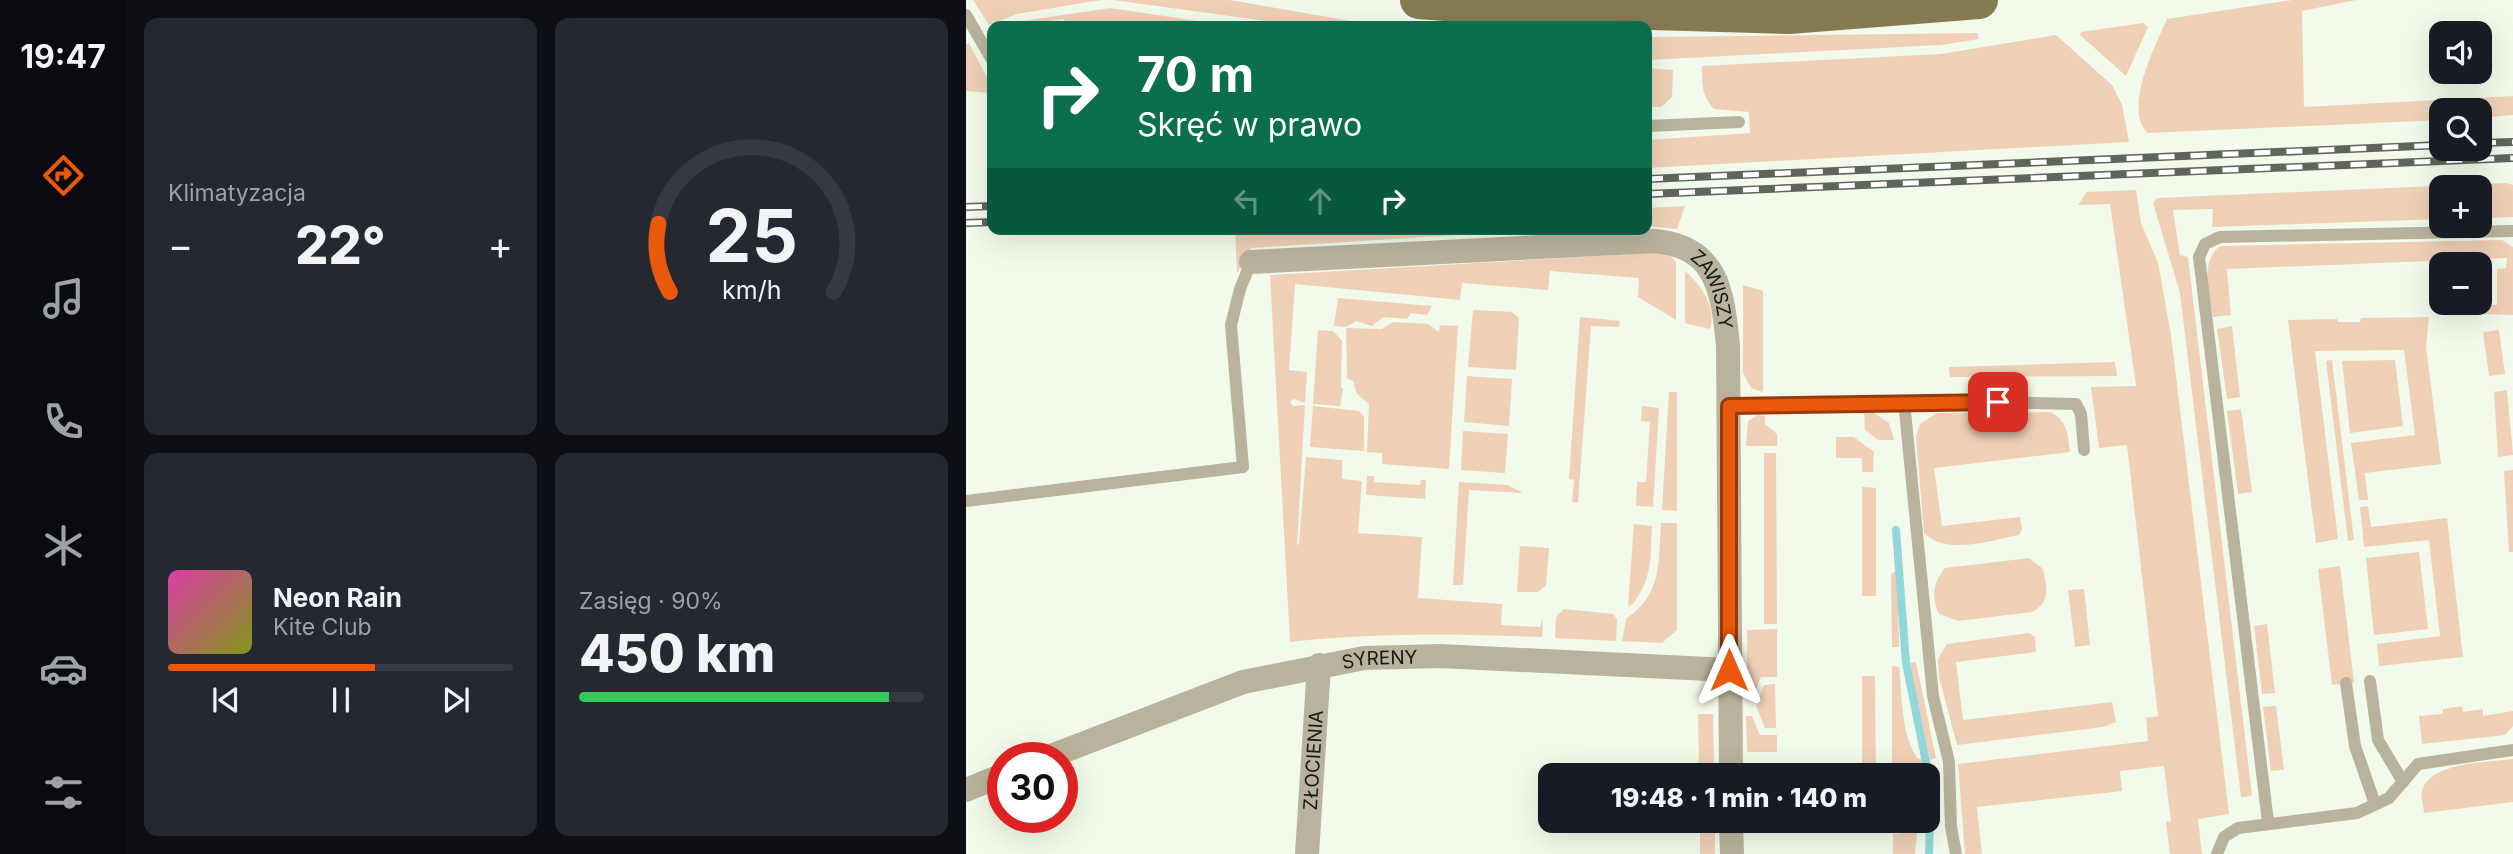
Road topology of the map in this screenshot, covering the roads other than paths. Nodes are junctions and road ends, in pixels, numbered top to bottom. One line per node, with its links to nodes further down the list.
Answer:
1 (1419, 0): 2 (main road)
2 (1979, 0)
3 (966, 15): 4 (lane)
4 (987, 51)
5 (1739, 121): 6 (lane)
6 (1652, 126)
7 (2513, 231): 24 (lane)
8 (1251, 262): 10 (street, ZAWISZY); 12 (lane)
9 (1904, 401): 10 (lane); 11 (lane); 28 (lane)
10 (1729, 406): 14 (street, ZAWISZY)
11 (2084, 450)
12 (966, 501)
13 (1319, 665): 14 (street, SYRENY); 17 (street, SYRENY); 26 (street, ZŁOCIENIA)
14 (1729, 670): 19 (street, ZAWISZY)
15 (2371, 681): 21 (lane)
16 (2346, 683): 23 (lane)
17 (1078, 746)
18 (2513, 750): 21 (lane)
19 (1731, 763)
20 (987, 781): 22 (street)
21 (2403, 782): 23 (lane)
22 (966, 790)
23 (2375, 804): 24 (lane)
24 (2268, 822): 29 (lane)
25 (1731, 833): 27 (street)
26 (1307, 854)
27 (1732, 854)
28 (1956, 854)
29 (2217, 854)

